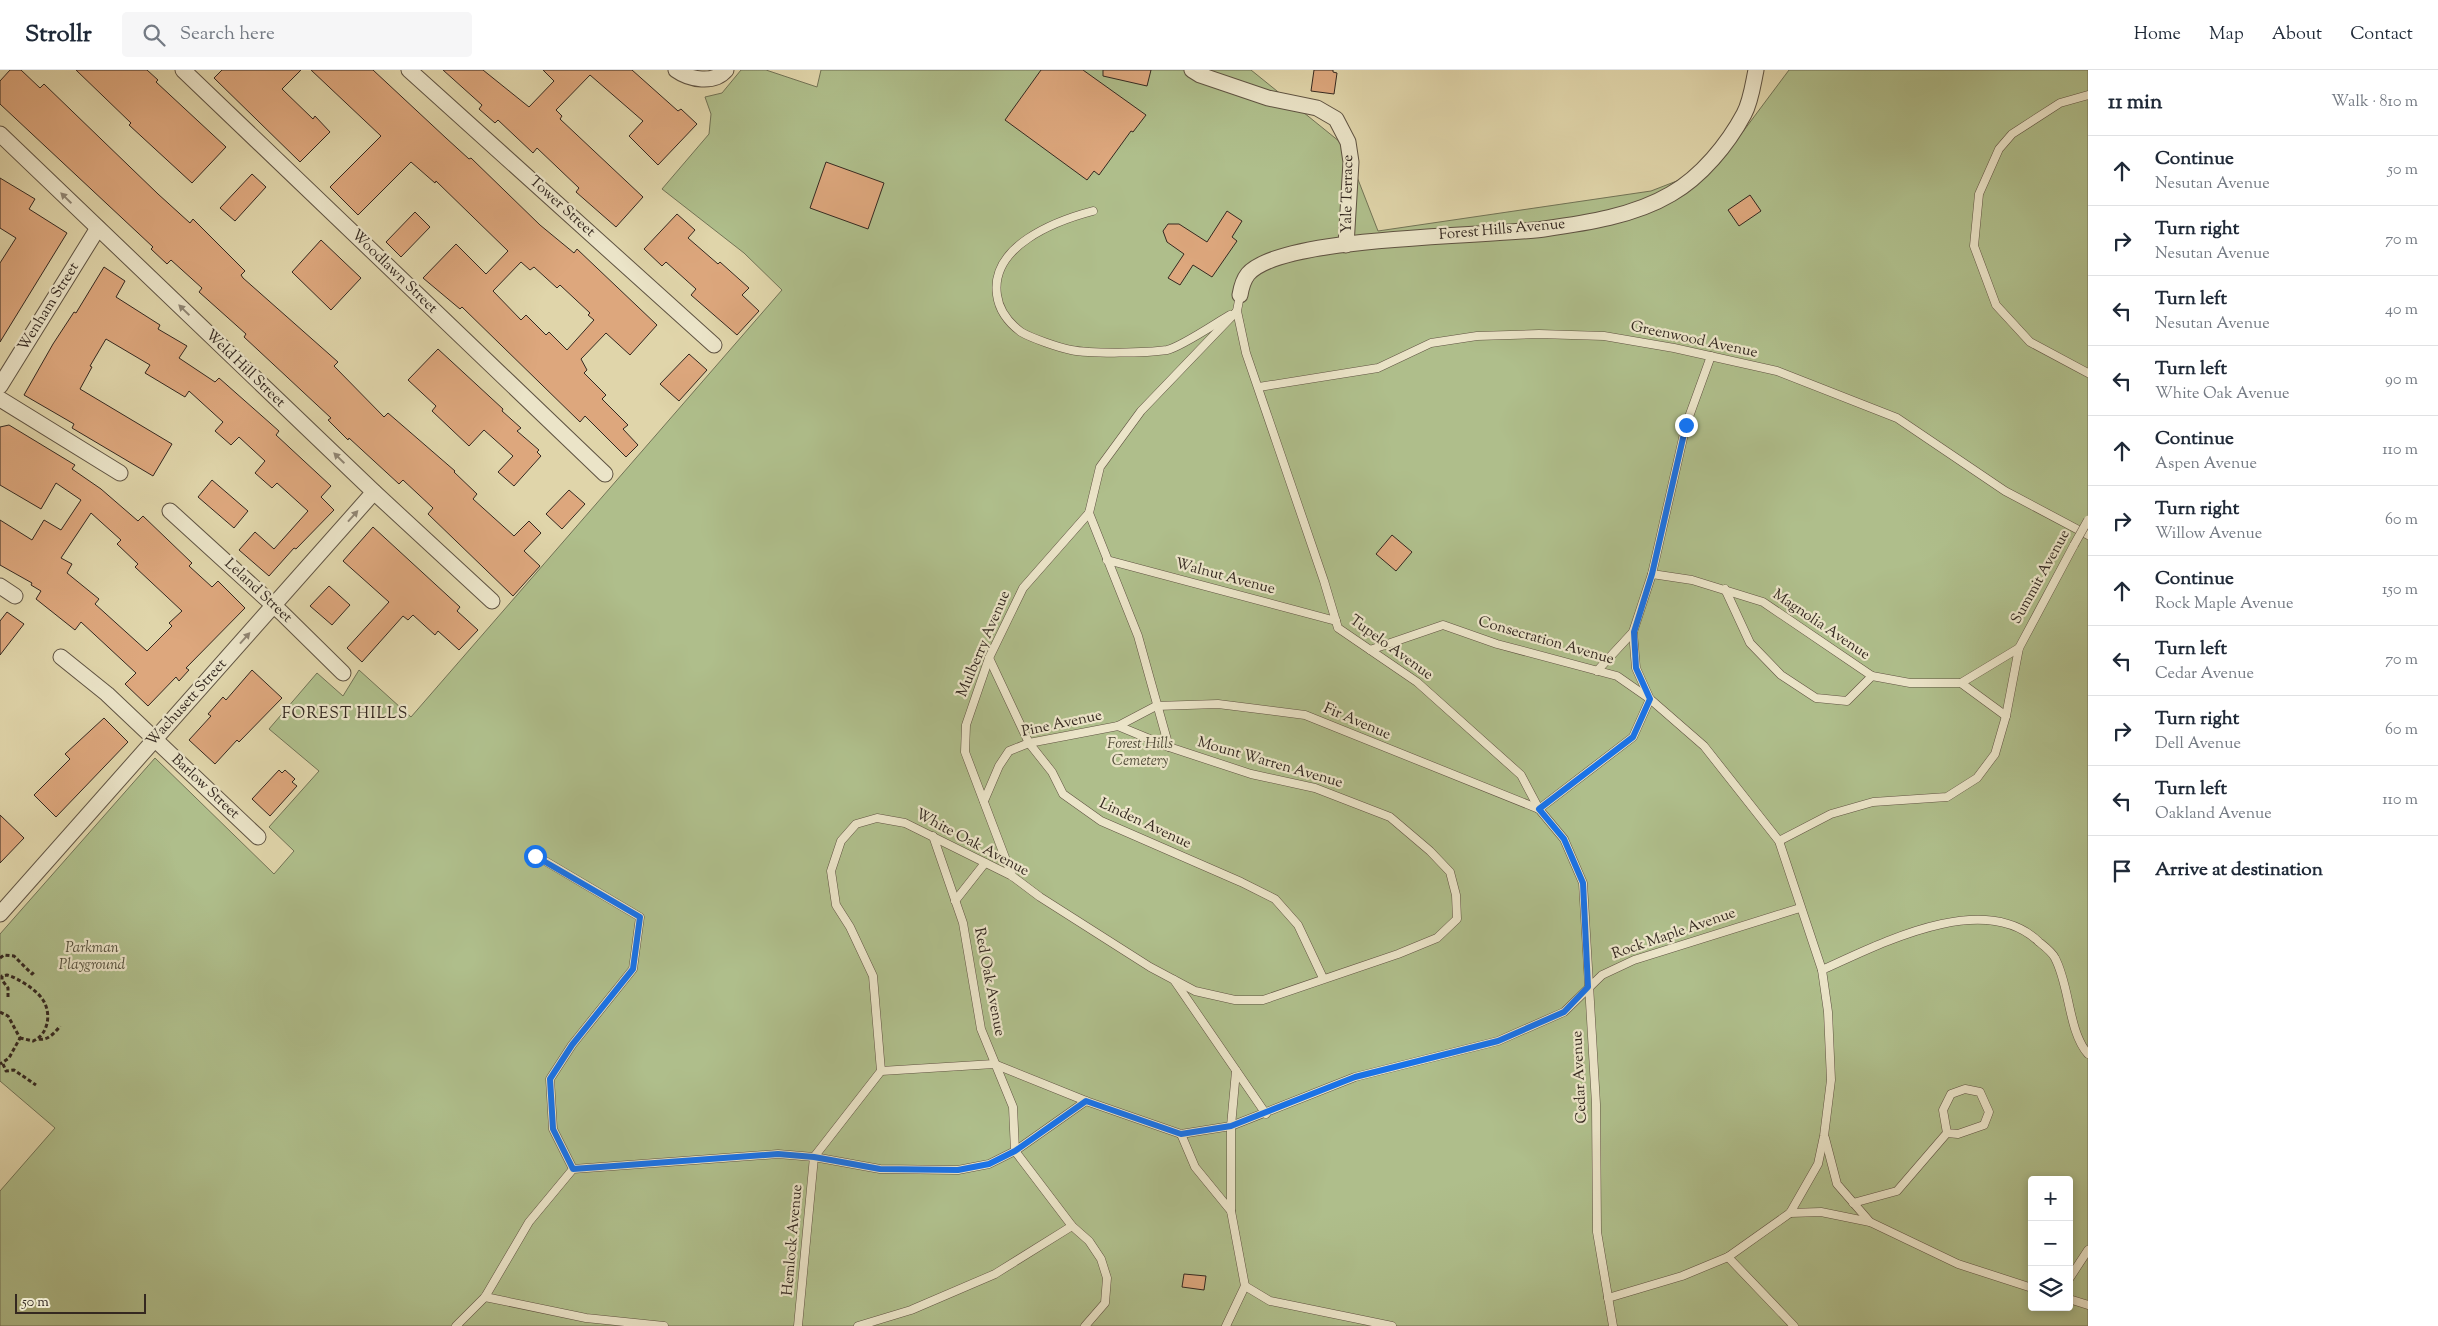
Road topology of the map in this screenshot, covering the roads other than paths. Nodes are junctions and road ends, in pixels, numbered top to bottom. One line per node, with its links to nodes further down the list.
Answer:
1 (183, 70): 21 (street, Woodlawn Street)
2 (409, 70): 14 (street, Tower Street)
3 (726, 70): 6 (street)
4 (1192, 70): 11 (street, Yale Terrace)
5 (1756, 70): 11 (street, Forest Hills Avenue)
6 (682, 73)
7 (2088, 95): 16 (lane)
8 (0, 134): 10 (street, Weld Hill Street, one-way to 8)
9 (1093, 211): 13 (lane)
10 (98, 228): 17 (street, Wenham Street); 22 (street, Weld Hill Street, one-way to 10)
11 (1346, 245): 12 (street, Forest Hills Avenue)
12 (1240, 295): 13 (lane, Forest Hills Avenue)
13 (1237, 311): 18 (lane, Tupelo Avenue); 24 (lane, Mulberry Avenue)
14 (714, 345)
15 (1711, 356): 18 (lane, Greenwood Avenue); 26 (lane, Greenwood Avenue); 28 (lane)
16 (2088, 373)
17 (0, 386)
18 (1259, 387): 34 (lane, Tupelo Avenue)
19 (0, 399): 20 (street)
20 (120, 473)
21 (606, 474)
22 (374, 492): 32 (street, Weld Hill Street); 33 (street, Wachusett Street, one-way to 22)
23 (170, 511): 33 (street, Leland Street)
24 (1089, 513): 27 (lane); 39 (lane, Mulberry Avenue)
25 (2088, 520): 36 (lane, Summit Avenue, bridge)
26 (2088, 535)
27 (1108, 560): 34 (lane, Walnut Avenue); 45 (lane)
28 (1652, 574): 30 (lane, Magnolia Avenue); 35 (lane)
29 (0, 586): 31 (street)
30 (1725, 589): 42 (lane, Magnolia Avenue); 42 (lane, Magnolia Avenue)
31 (15, 596)
32 (492, 601)
33 (274, 605): 41 (street, Leland Street); 48 (street, Wachusett Street, one-way to 33)
34 (1336, 621): 37 (lane, Tupelo Avenue)
35 (1634, 632): 40 (lane); 44 (lane)
36 (2018, 648): 43 (lane, Summit Avenue); 46 (lane, Summit Avenue)
37 (1370, 650): 40 (lane, Consecration Avenue); 52 (lane, Tupelo Avenue)
38 (61, 657): 48 (street, Barlow Street)
39 (989, 658): 49 (lane, Linden Avenue); 51 (lane, Mulberry Avenue)
40 (1597, 671): 44 (lane, Consecration Avenue)
41 (343, 673)
42 (1872, 676): 43 (lane, Magnolia Avenue)
43 (1961, 683): 46 (lane)
44 (1650, 699): 52 (lane); 55 (lane, Consecration Avenue)
45 (1156, 706): 47 (lane, Pine Avenue); 50 (lane); 52 (lane, Fir Avenue)
46 (2006, 716): 55 (lane)
47 (1118, 726): 49 (lane, Pine Avenue); 50 (lane, Pine Avenue)
48 (154, 740): 53 (street, Barlow Street); 61 (street, Wachusett Street)
49 (1029, 742): 51 (lane, Pine Avenue); 63 (lane, Linden Avenue)
50 (1169, 747): 63 (lane, Mount Warren Avenue)
51 (984, 801): 58 (lane, Mulberry Avenue)
52 (1539, 809): 65 (lane, Cedar Avenue)
53 (258, 836)
54 (933, 836): 57 (lane, White Oak Avenue); 59 (lane, Red Oak Avenue); 69 (lane, White Oak Avenue)
55 (1779, 842): 60 (lane, Consecration Avenue)
56 (535, 856): 79 (lane)
57 (985, 863): 58 (lane, White Oak Avenue); 59 (lane)
58 (1012, 876): 64 (lane, White Oak Avenue)
59 (955, 901): 68 (lane, Red Oak Avenue)
60 (1800, 908): 62 (lane, Consecration Avenue); 65 (lane, Rock Maple Avenue)
61 (0, 914)
62 (1822, 970): 67 (lane); 76 (lane, Consecration Avenue)
63 (1323, 978): 66 (lane, Mount Warren Avenue)
64 (1173, 979): 66 (lane, White Oak Avenue); 70 (lane, White Oak Avenue)
65 (1588, 987): 72 (lane, Rock Maple Avenue); 91 (lane, Cedar Avenue)
66 (1235, 1000)
67 (2088, 1054)
68 (994, 1064): 69 (lane); 71 (lane); 77 (lane, Red Oak Avenue)
69 (881, 1071): 78 (lane)
70 (1236, 1071): 72 (lane, White Oak Avenue); 73 (lane)
71 (1086, 1101): 75 (lane); 77 (lane)
72 (1266, 1114): 73 (lane, Rock Maple Avenue)
73 (1231, 1126): 75 (lane, Rock Maple Avenue); 81 (lane)
74 (1947, 1132): 74 (lane); 80 (lane)
75 (1181, 1134): 81 (lane)
76 (1824, 1136): 80 (lane); 82 (lane, Consecration Avenue)
77 (1015, 1151): 78 (lane); 84 (lane)
78 (814, 1157): 79 (lane); 96 (lane, Hemlock Avenue)
79 (573, 1169): 90 (lane)
80 (1853, 1203): 83 (lane)
81 (1231, 1211): 88 (lane)
82 (1790, 1214): 83 (lane); 86 (lane, Consecration Avenue)
83 (1870, 1222): 89 (lane)
84 (1072, 1226): 97 (lane); 98 (lane)
85 (2088, 1250): 87 (lane)
86 (1728, 1257): 91 (lane, Consecration Avenue); 102 (lane)
87 (2073, 1273)
88 (1245, 1286): 99 (lane); 100 (lane)
89 (2028, 1287)
90 (485, 1297): 94 (lane); 95 (lane)
91 (1608, 1298): 101 (lane, Cedar Avenue)
92 (2073, 1300): 93 (lane)
93 (2088, 1305)
94 (456, 1326)
95 (664, 1326)
96 (798, 1326)
97 (858, 1326)
98 (1085, 1326)
99 (1226, 1326)
100 (1392, 1326)
101 (1613, 1326)
102 (1794, 1326)

